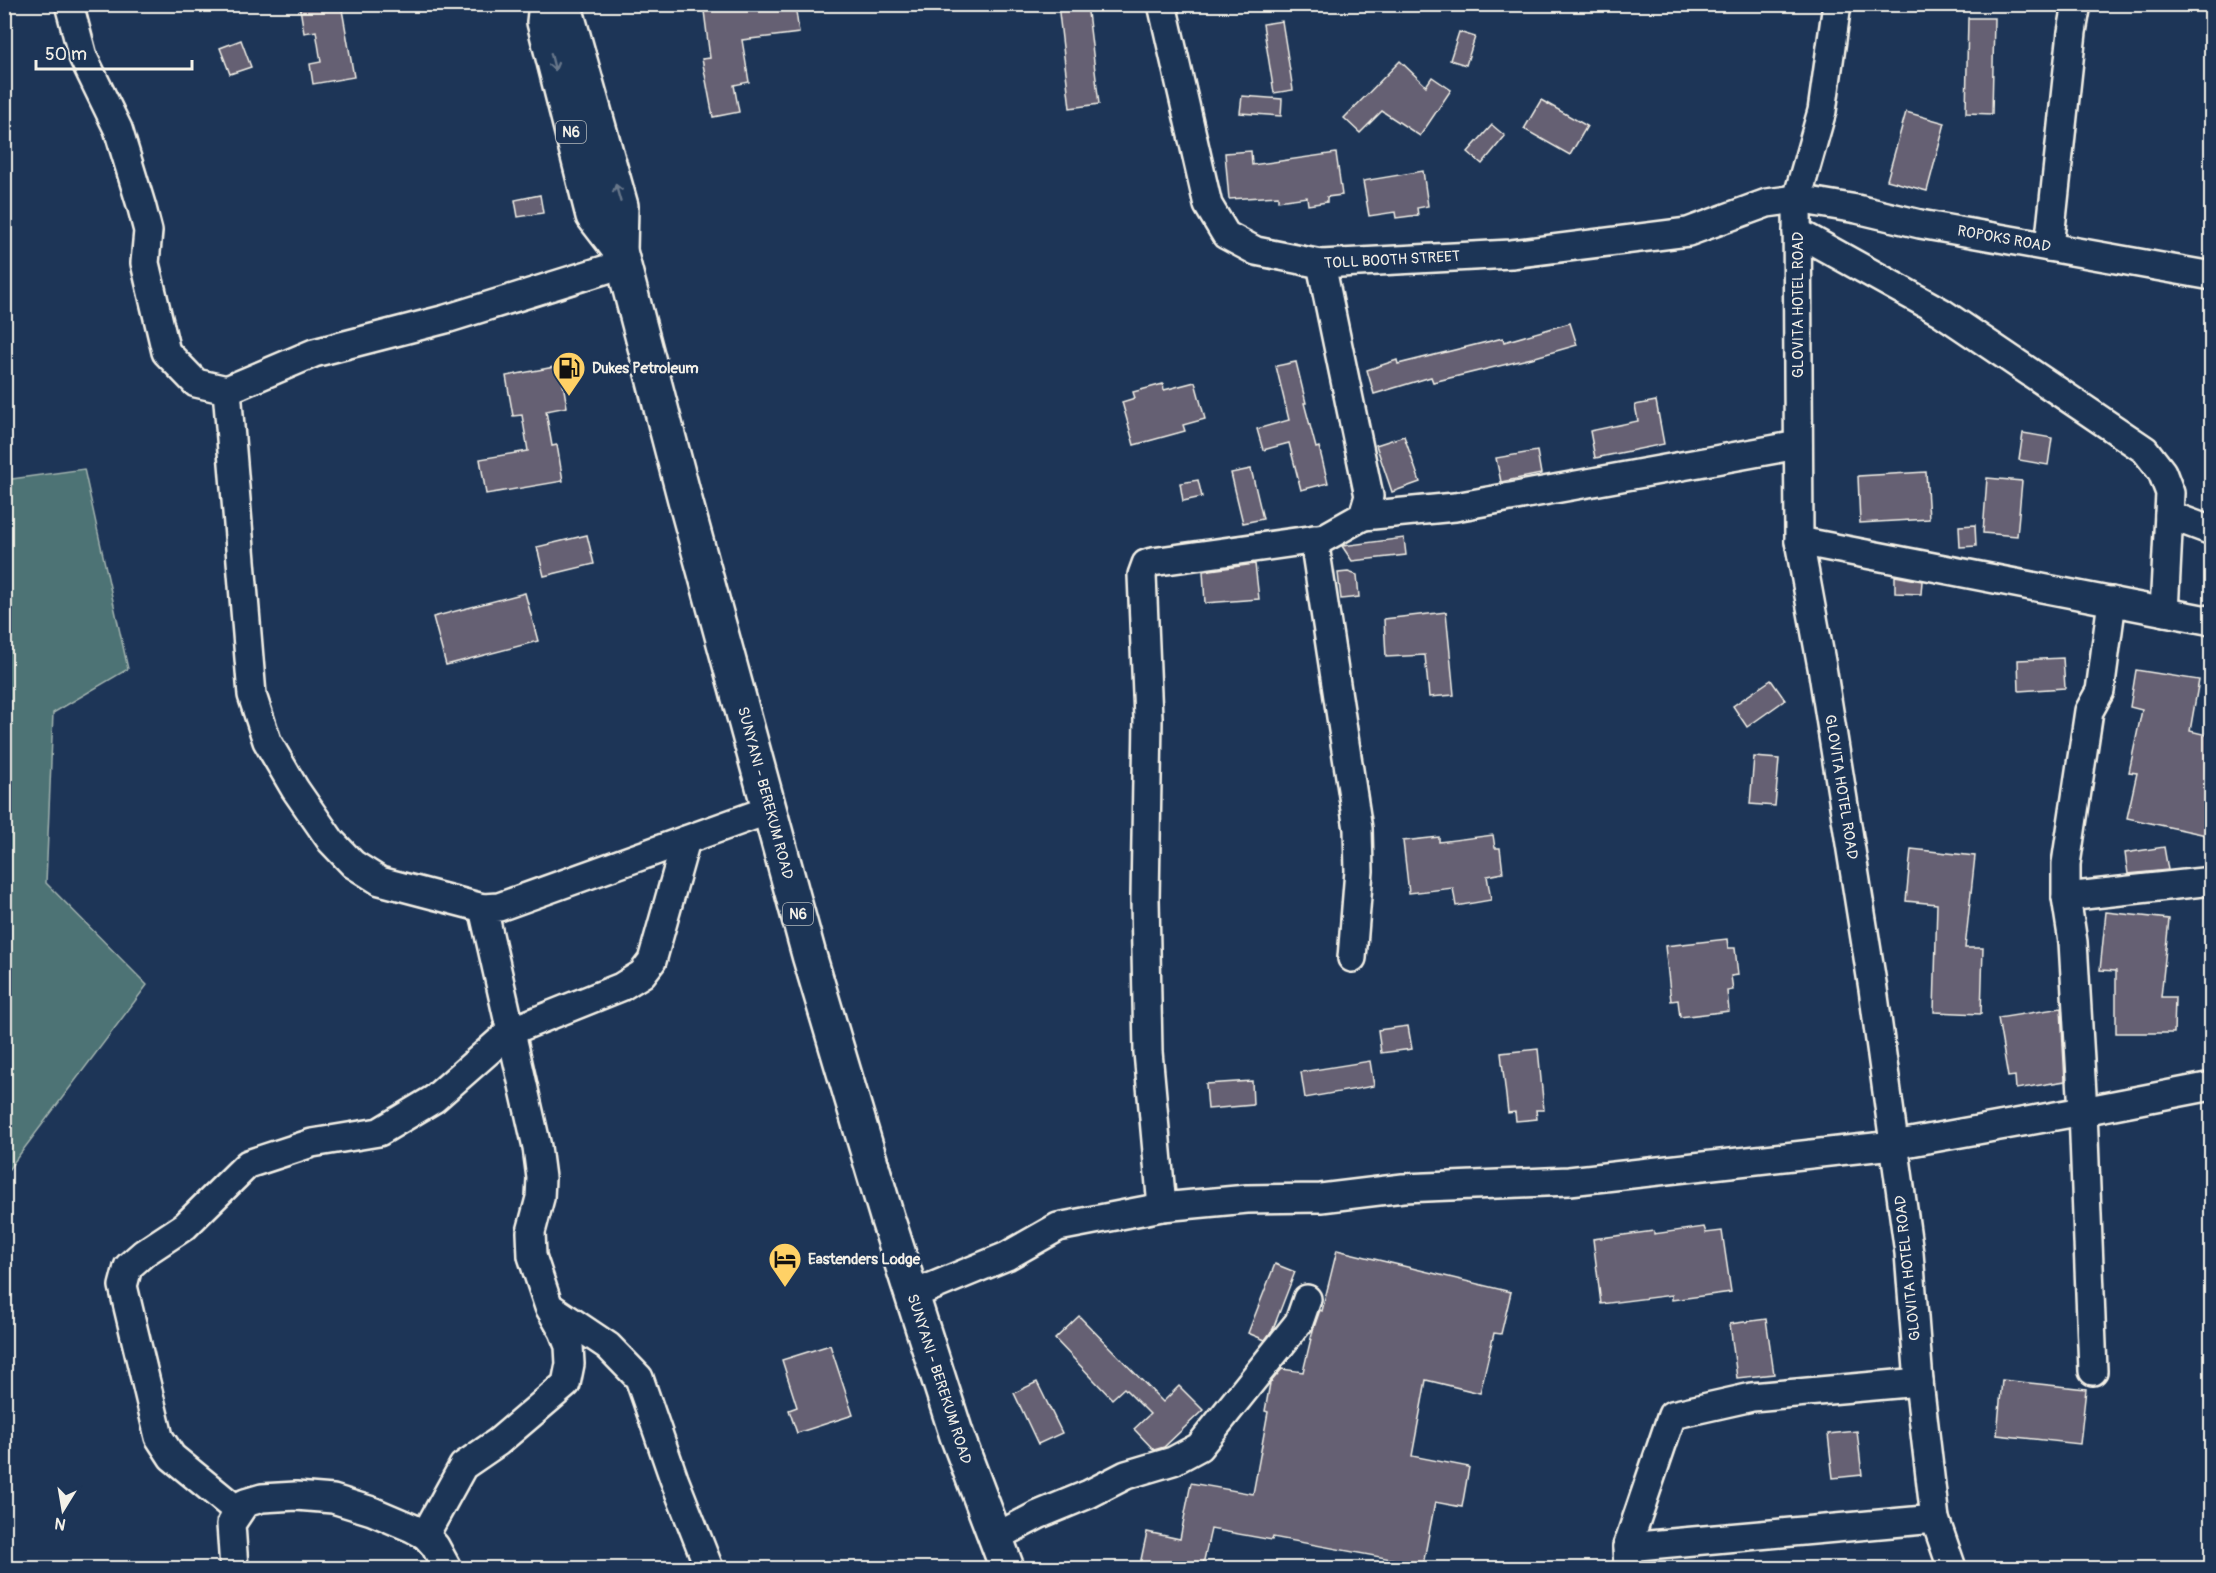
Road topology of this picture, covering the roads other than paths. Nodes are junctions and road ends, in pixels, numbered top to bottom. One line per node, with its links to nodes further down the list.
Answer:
1 (69, 4): 13 (street)
2 (546, 4): 10 (main road, SUNYANI - BEREKUM ROAD / N6, one-way to 10)
3 (558, 4): 10 (main road, SUNYANI - BEREKUM ROAD / N6, one-way to 3)
4 (1162, 4): 11 (street, TOLL BOOTH STREET)
5 (1837, 4): 7 (street, GLOVITA HOTEL ROAD)
6 (2077, 4): 9 (street)
7 (1797, 199): 8 (street, GLOVITA HOTEL ROAD); 9 (street, ROPOKS ROAD); 11 (street, TOLL BOOTH STREET)
8 (1797, 232): 14 (street, GLOVITA HOTEL ROAD); 15 (street)
9 (2049, 247): 12 (street, ROPOKS ROAD)
10 (621, 258): 13 (street); 23 (main road, SUNYANI - BEREKUM ROAD / N6)
11 (1321, 264): 16 (street)
12 (2211, 276)
13 (227, 390): 27 (street)
14 (1798, 446): 16 (street); 19 (street, GLOVITA HOTEL ROAD)
15 (2169, 515): 17 (street); 21 (street)
16 (1363, 516): 18 (street)
17 (2211, 531)
18 (1314, 539): 28 (street); 33 (street)
19 (1799, 541): 20 (street); 32 (street, GLOVITA HOTEL ROAD)
20 (2112, 602): 21 (street); 26 (street)
21 (2164, 612): 22 (street)
22 (2211, 621)
23 (769, 810): 24 (street); 34 (main road, SUNYANI - BEREKUM ROAD / N6)
24 (686, 840): 27 (street); 29 (street)
25 (2211, 881): 26 (street)
26 (2066, 897): 31 (street)
27 (483, 908): 29 (street)
28 (1352, 958)
29 (511, 1031): 36 (street); 39 (street)
30 (2211, 1086): 31 (street)
31 (2083, 1111): 32 (street); 37 (street)
32 (1894, 1145): 33 (street); 38 (street, GLOVITA HOTEL ROAD)
33 (1162, 1207): 34 (street)
34 (912, 1296): 42 (main road, SUNYANI - BEREKUM ROAD / N6)
35 (1307, 1299): 42 (street)
36 (549, 1307): 41 (street); 46 (street)
37 (2093, 1371)
38 (1919, 1382): 40 (street, GLOVITA HOTEL ROAD); 43 (street)
39 (238, 1511): 41 (street); 44 (street)
40 (1935, 1519): 43 (street); 48 (street, GLOVITA HOTEL ROAD)
41 (425, 1535): 45 (street)
42 (994, 1538): 47 (main road, SUNYANI - BEREKUM ROAD / N6)
43 (1627, 1558)
44 (234, 1569)
45 (447, 1569)
46 (709, 1569)
47 (1006, 1569)
48 (1952, 1569)

